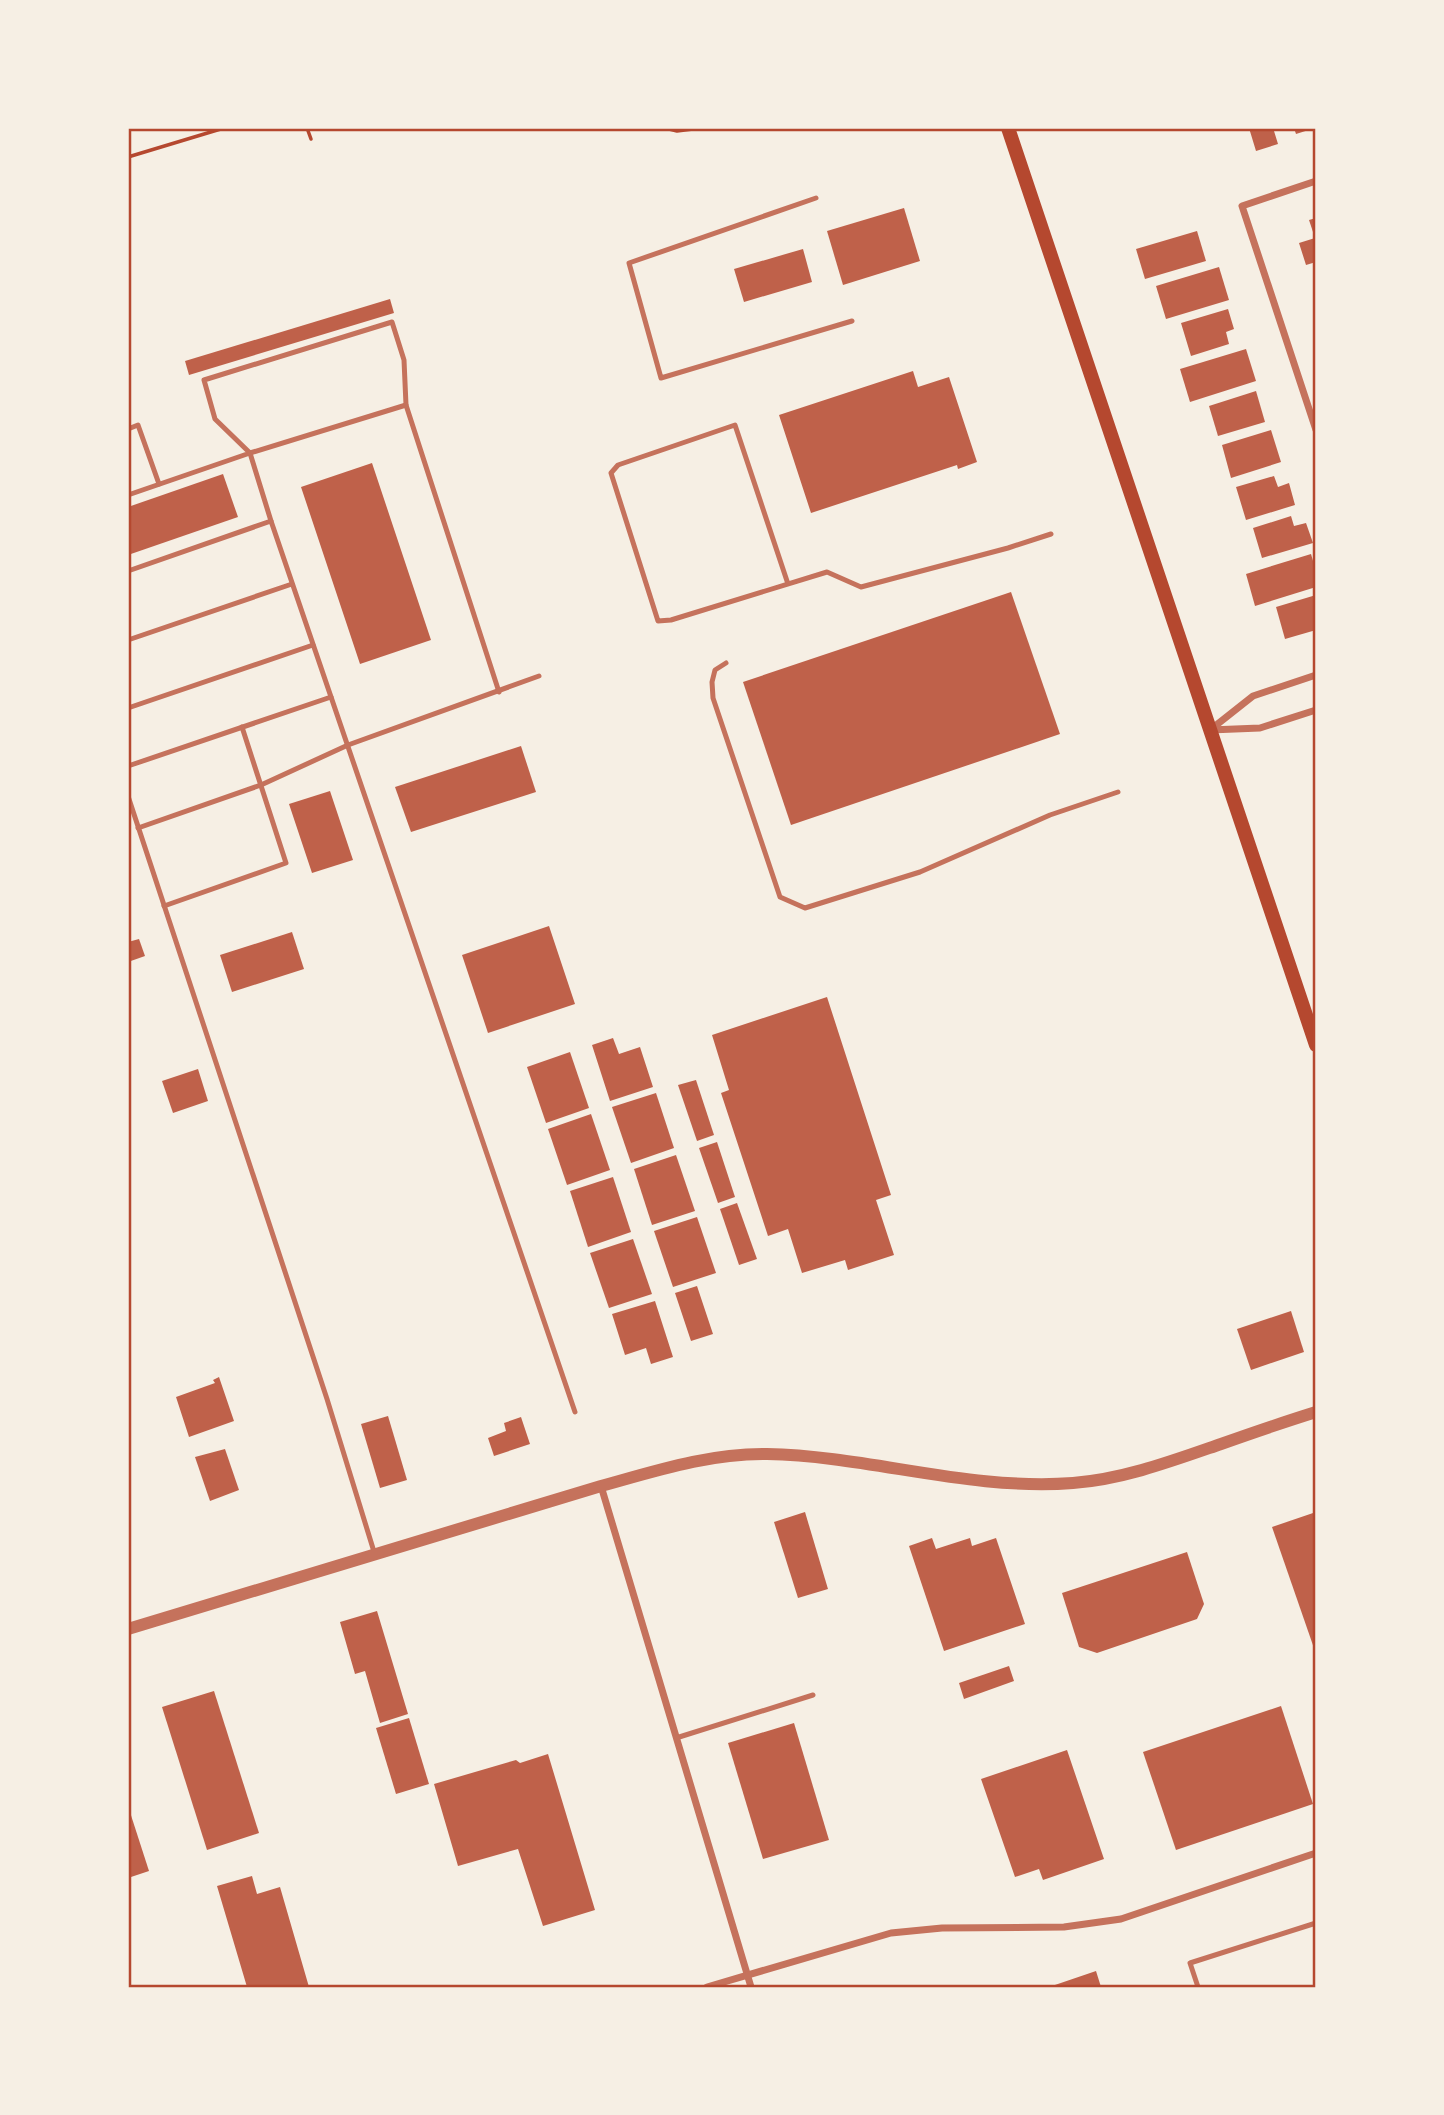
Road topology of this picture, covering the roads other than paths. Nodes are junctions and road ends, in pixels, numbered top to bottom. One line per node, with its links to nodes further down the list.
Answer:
1 (1008, 128): 26 (main road)
2 (1316, 181): 7 (street)
3 (816, 198): 4 (lane)
4 (852, 321)
5 (406, 405): 8 (lane); 8 (lane); 21 (lane)
6 (128, 429): 9 (lane)
7 (1316, 430)
8 (250, 453): 9 (lane); 11 (lane)
9 (159, 484): 10 (lane)
10 (128, 495)
11 (271, 521): 13 (lane); 14 (lane)
12 (1051, 534): 15 (lane)
13 (128, 570)
14 (292, 584): 16 (lane); 17 (lane)
15 (789, 584): 15 (lane)
16 (128, 640)
17 (313, 645): 22 (lane); 23 (lane)
18 (726, 663): 30 (lane)
19 (1316, 675): 26 (street)
20 (539, 676): 21 (lane)
21 (499, 692): 27 (lane)
22 (331, 697): 25 (lane); 27 (lane)
23 (128, 708)
24 (1316, 710): 26 (street)
25 (242, 727): 28 (lane); 29 (lane)
26 (1210, 730): 34 (main road)
27 (348, 745): 29 (lane); 35 (lane)
28 (128, 766)
29 (261, 785): 32 (lane); 33 (lane)
30 (1118, 792)
31 (128, 796): 32 (lane)
32 (138, 828): 33 (lane)
33 (164, 906): 38 (lane)
34 (1316, 1045)
35 (575, 1412)
36 (1316, 1412): 37 (street)
37 (601, 1486): 38 (street); 41 (street)
38 (375, 1555): 39 (street)
39 (128, 1629)
40 (813, 1695): 41 (lane)
41 (676, 1738): 44 (street)
42 (1316, 1853): 44 (street)
43 (1316, 1923): 47 (lane)
44 (747, 1975): 45 (street); 46 (street)
45 (707, 1987)
46 (751, 1987)
47 (1198, 1987)

